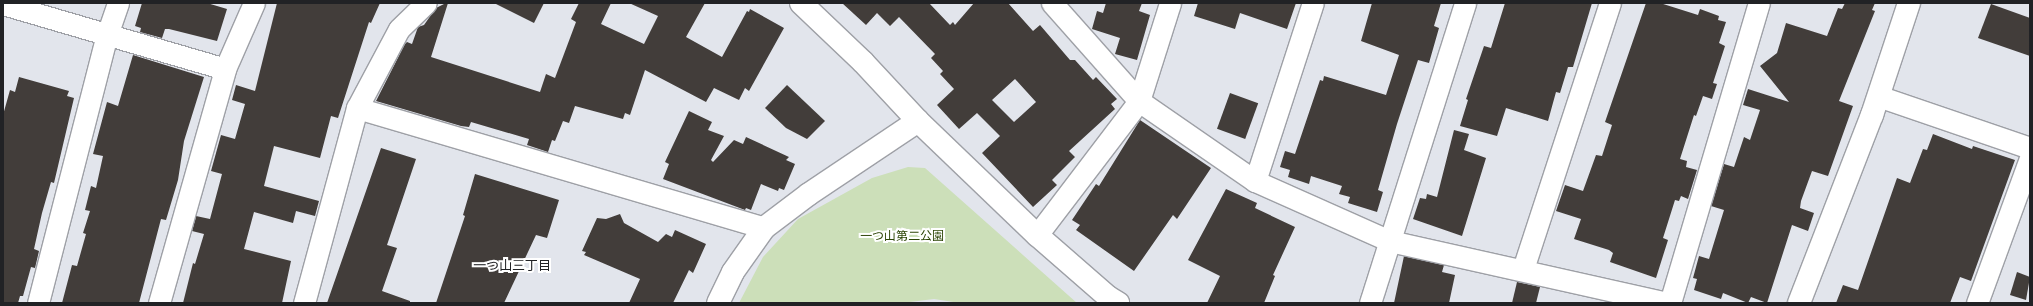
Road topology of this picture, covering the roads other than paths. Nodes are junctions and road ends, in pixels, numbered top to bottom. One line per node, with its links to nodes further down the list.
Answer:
1 (118, 3): 13 (street)
2 (254, 3): 14 (street)
3 (426, 3): 17 (street)
4 (801, 3): 18 (street)
5 (1052, 3): 16 (street)
6 (1170, 3): 16 (street)
7 (1314, 3): 21 (street)
8 (1464, 3): 24 (street)
9 (1610, 3): 25 (street)
10 (1759, 3): 32 (street)
11 (1909, 3): 15 (street)
12 (3, 4): 13 (street)
13 (107, 35): 14 (street); 27 (street)
14 (225, 69): 28 (street)
15 (1878, 96): 19 (street); 33 (street)
16 (1139, 101): 21 (street); 23 (street)
17 (357, 108): 22 (street); 29 (street)
18 (918, 121): 22 (street); 23 (street)
19 (2030, 148)
20 (2030, 158): 34 (street)
21 (1255, 181): 24 (street)
22 (764, 228): 30 (street)
23 (1037, 235): 26 (street)
24 (1390, 241): 25 (street); 31 (street)
25 (1523, 269): 32 (street)
26 (1109, 301)
27 (38, 303)
28 (159, 303)
29 (304, 303)
30 (718, 303)
31 (1370, 303)
32 (1669, 303)
33 (1799, 303)
34 (1977, 303)

